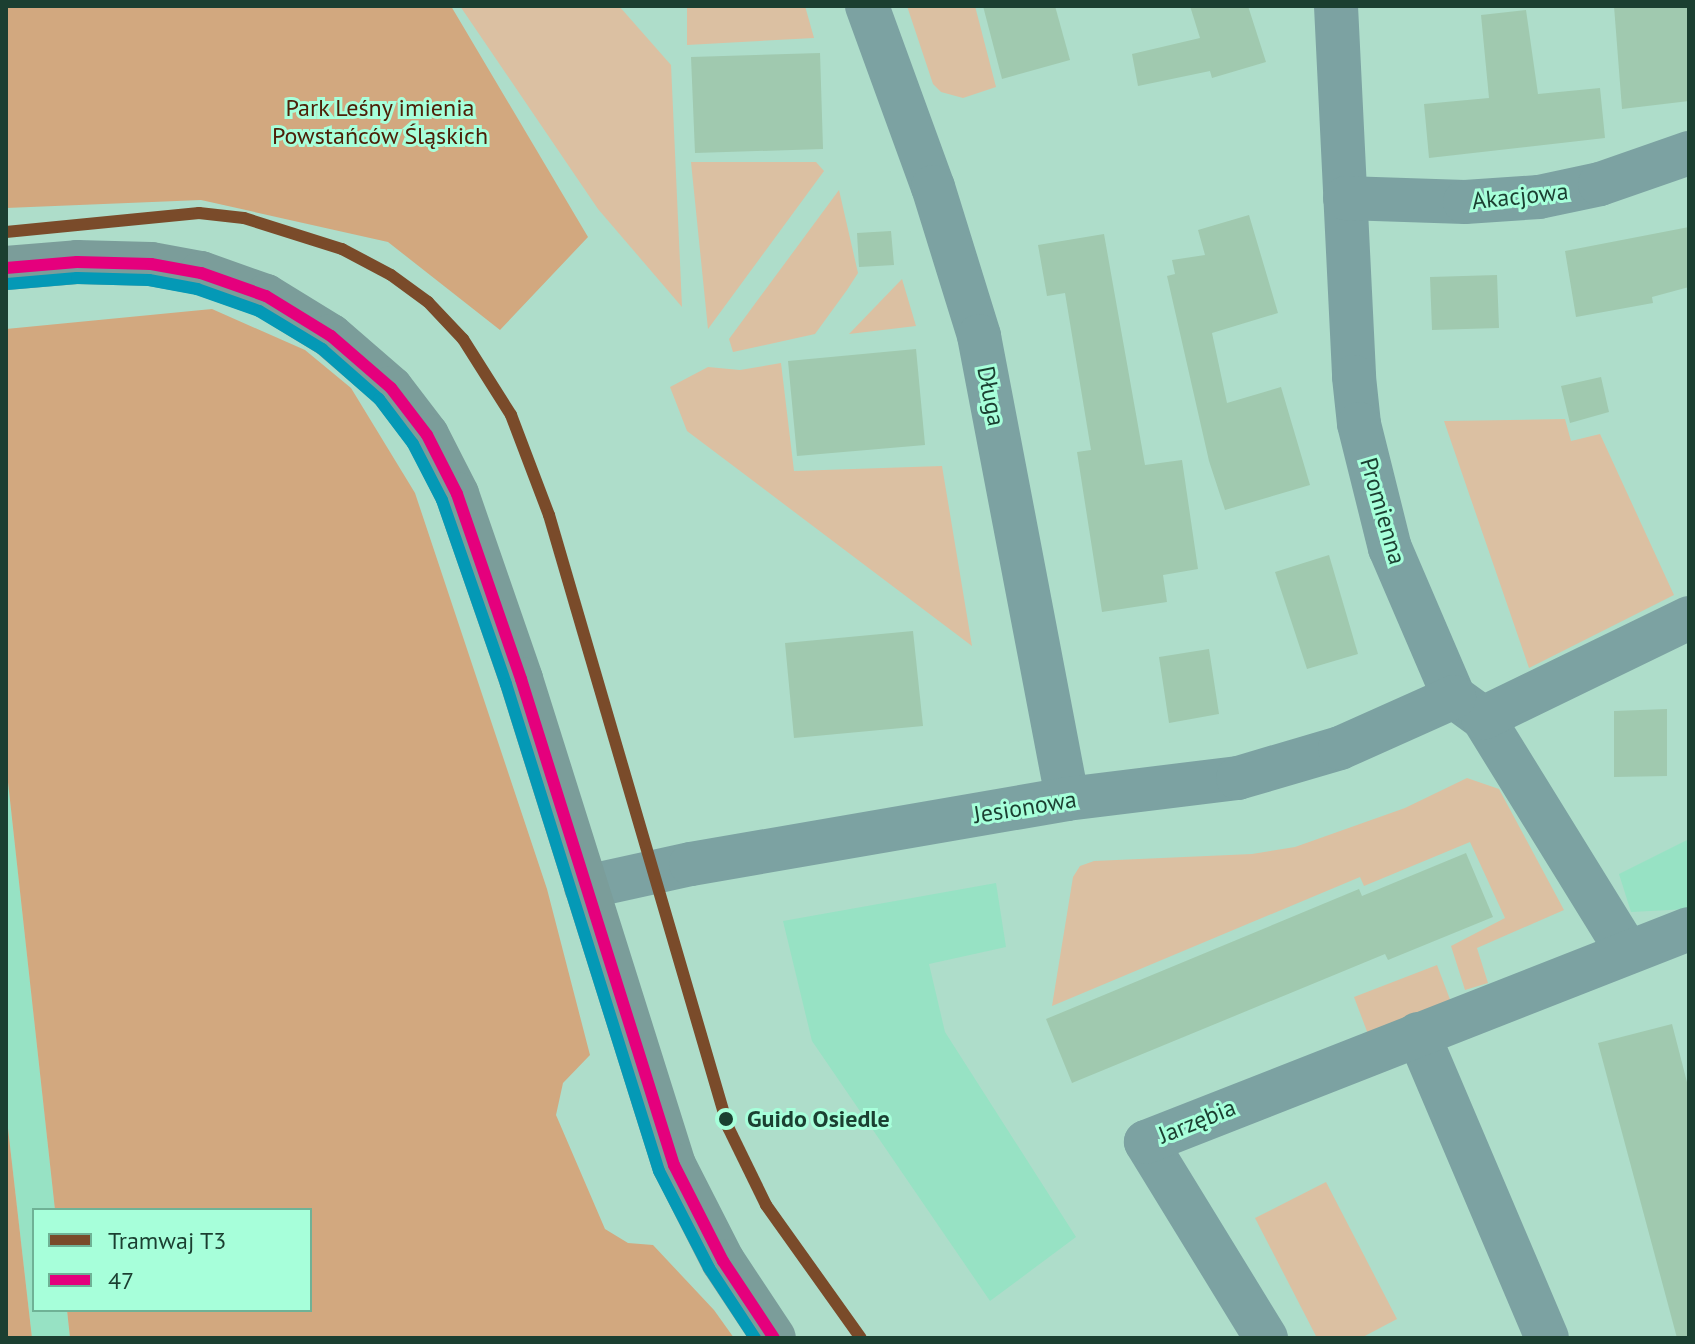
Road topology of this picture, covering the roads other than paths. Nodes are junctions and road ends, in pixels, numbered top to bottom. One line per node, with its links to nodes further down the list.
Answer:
1 (867, 6): 8 (street, Długa)
2 (1336, 6): 4 (street, Promienna)
3 (1689, 153): 4 (street, Akacjowa)
4 (1345, 198): 7 (street, Promienna)
5 (6, 268): 9 (main road)
6 (1689, 618): 7 (street, Jesionowa)
7 (1469, 707): 8 (street, Jesionowa); 11 (street, Promienna)
8 (1067, 799): 9 (street, Jesionowa)
9 (586, 887): 13 (main road)
10 (1687, 935): 11 (street, Jarzębia)
11 (1627, 951): 12 (street, Jarzębia)
12 (1418, 1034): 14 (street, Jarzębia); 15 (street)
13 (774, 1338)
14 (1266, 1338)
15 (1547, 1338)

